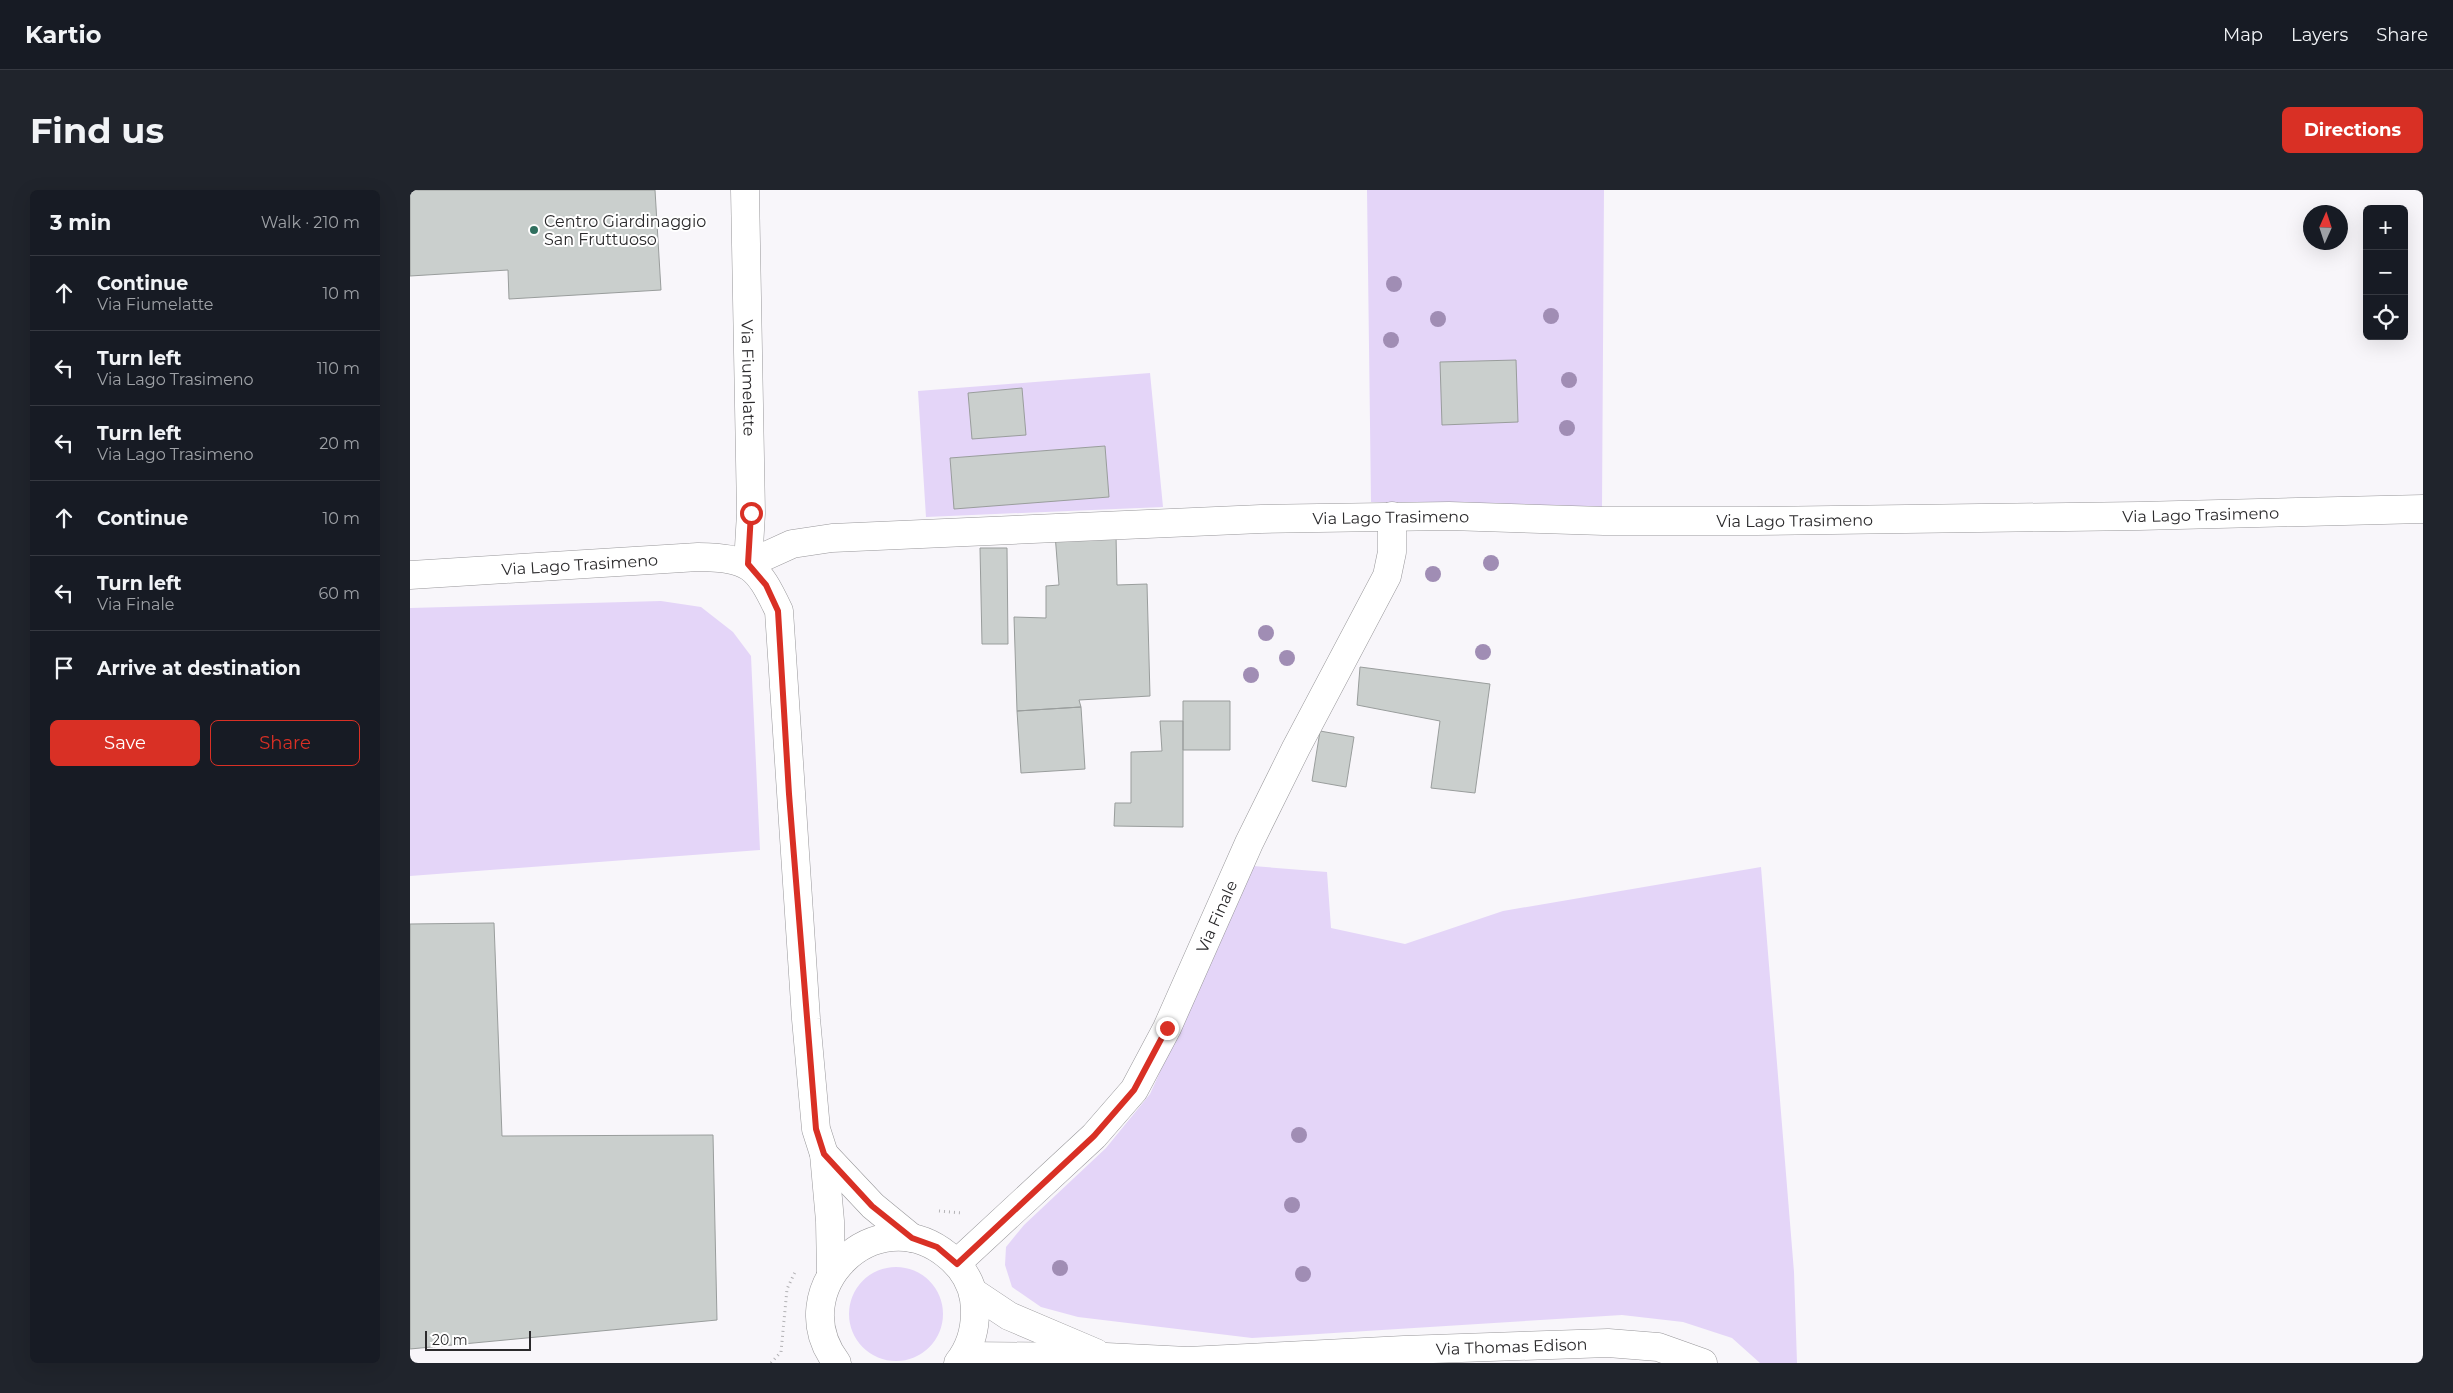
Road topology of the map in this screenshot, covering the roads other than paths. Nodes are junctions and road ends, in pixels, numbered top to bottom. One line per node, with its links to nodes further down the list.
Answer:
1 (745, 190): 4 (street, Via Fiumelatte)
2 (2423, 509): 3 (street, Via Lago Trasimeno)
3 (1392, 516): 4 (street, Via Lago Trasimeno); 8 (street, Via Finale)
4 (748, 564): 5 (street, Via Lago Trasimeno); 6 (street)
5 (410, 575)
6 (824, 1154): 7 (street); 9 (street)
7 (912, 1238): 8 (street); 9 (street)
8 (957, 1264): 10 (street)
9 (831, 1274): 11 (street)
10 (973, 1292): 12 (street, Via Thomas Edison); 13 (street)
11 (823, 1351): 14 (street)
12 (1106, 1357): 13 (street, Via Thomas Edison); 15 (street, Via Thomas Edison)
13 (961, 1360)
14 (838, 1363)
15 (1703, 1363)

